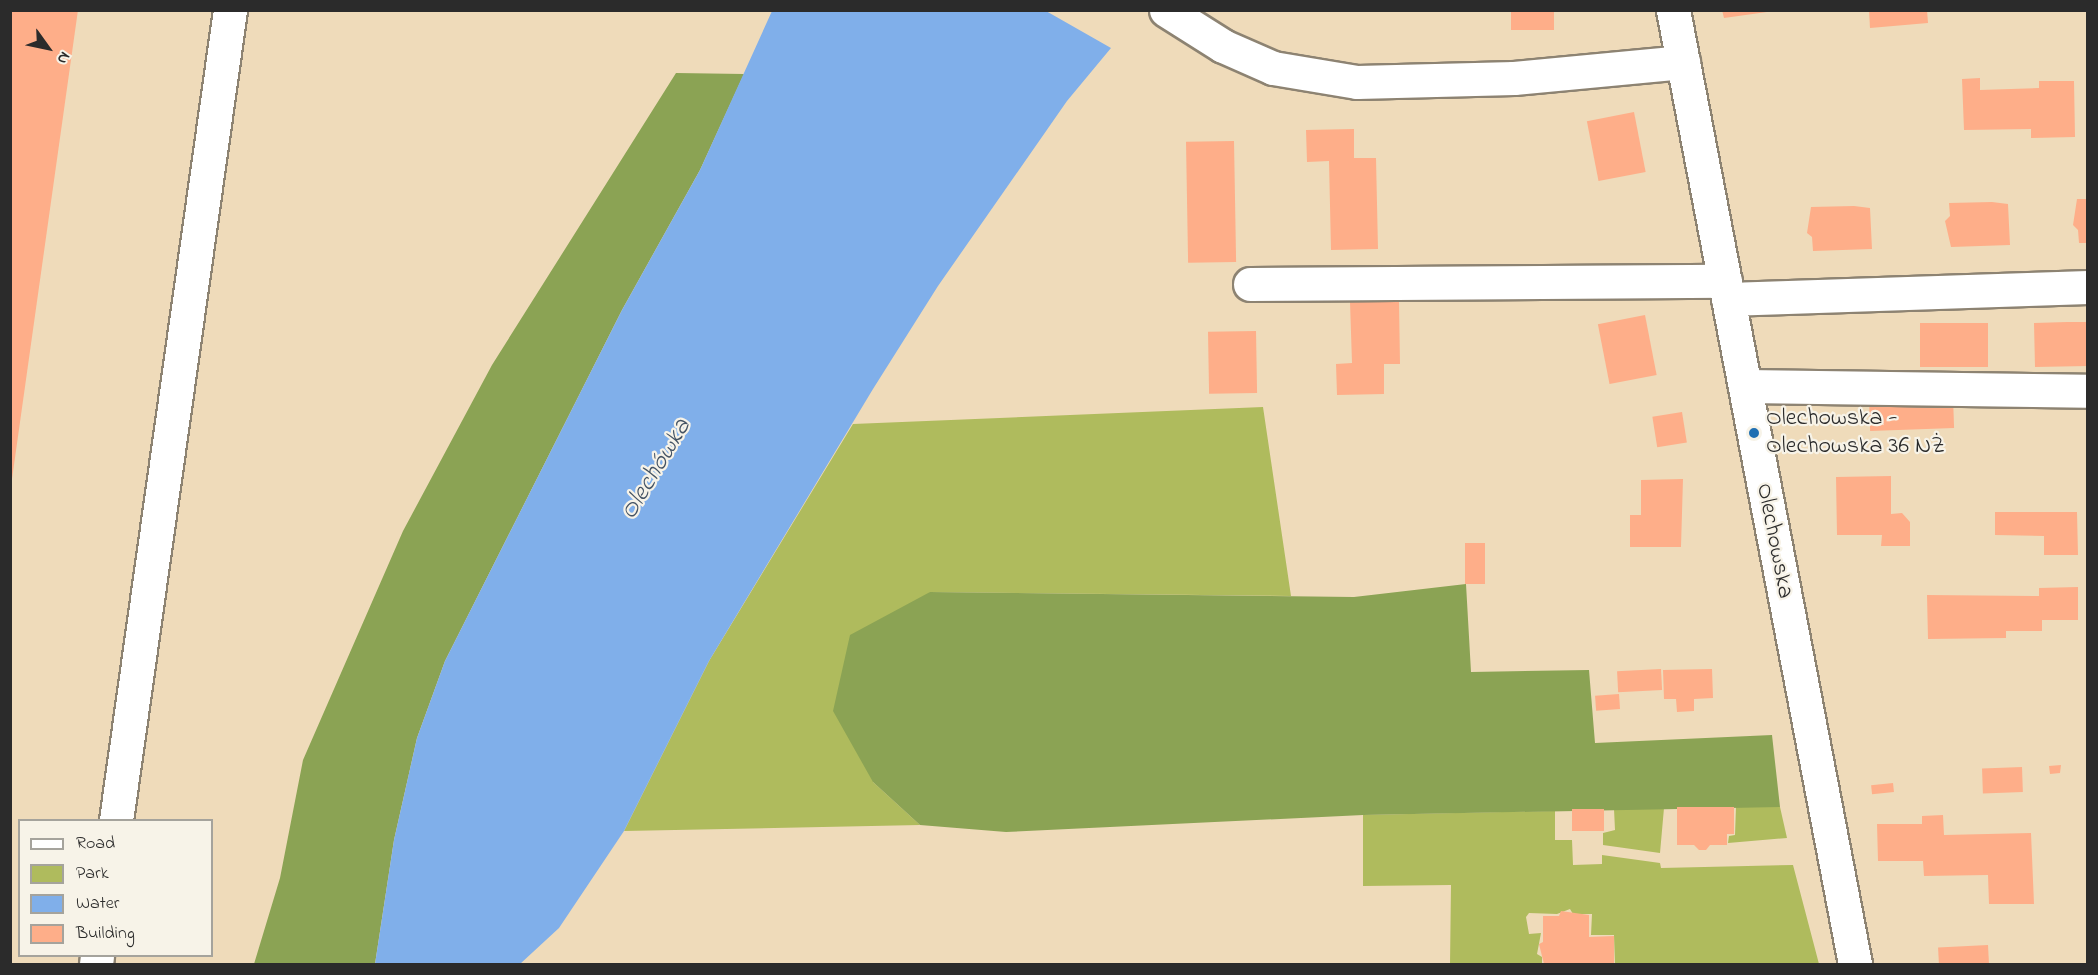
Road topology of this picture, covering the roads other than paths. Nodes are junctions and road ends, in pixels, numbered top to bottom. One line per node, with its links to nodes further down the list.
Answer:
1 (230, 10): 10 (street)
2 (1166, 10): 4 (street)
3 (1673, 10): 4 (street, Olechowska)
4 (1683, 62): 7 (street, Olechowska)
5 (1250, 284): 7 (street)
6 (2088, 287): 7 (street)
7 (1726, 290): 8 (street, Olechowska)
8 (1744, 386): 9 (street); 11 (street, Olechowska)
9 (2088, 392)
10 (116, 819)
11 (1855, 964)

